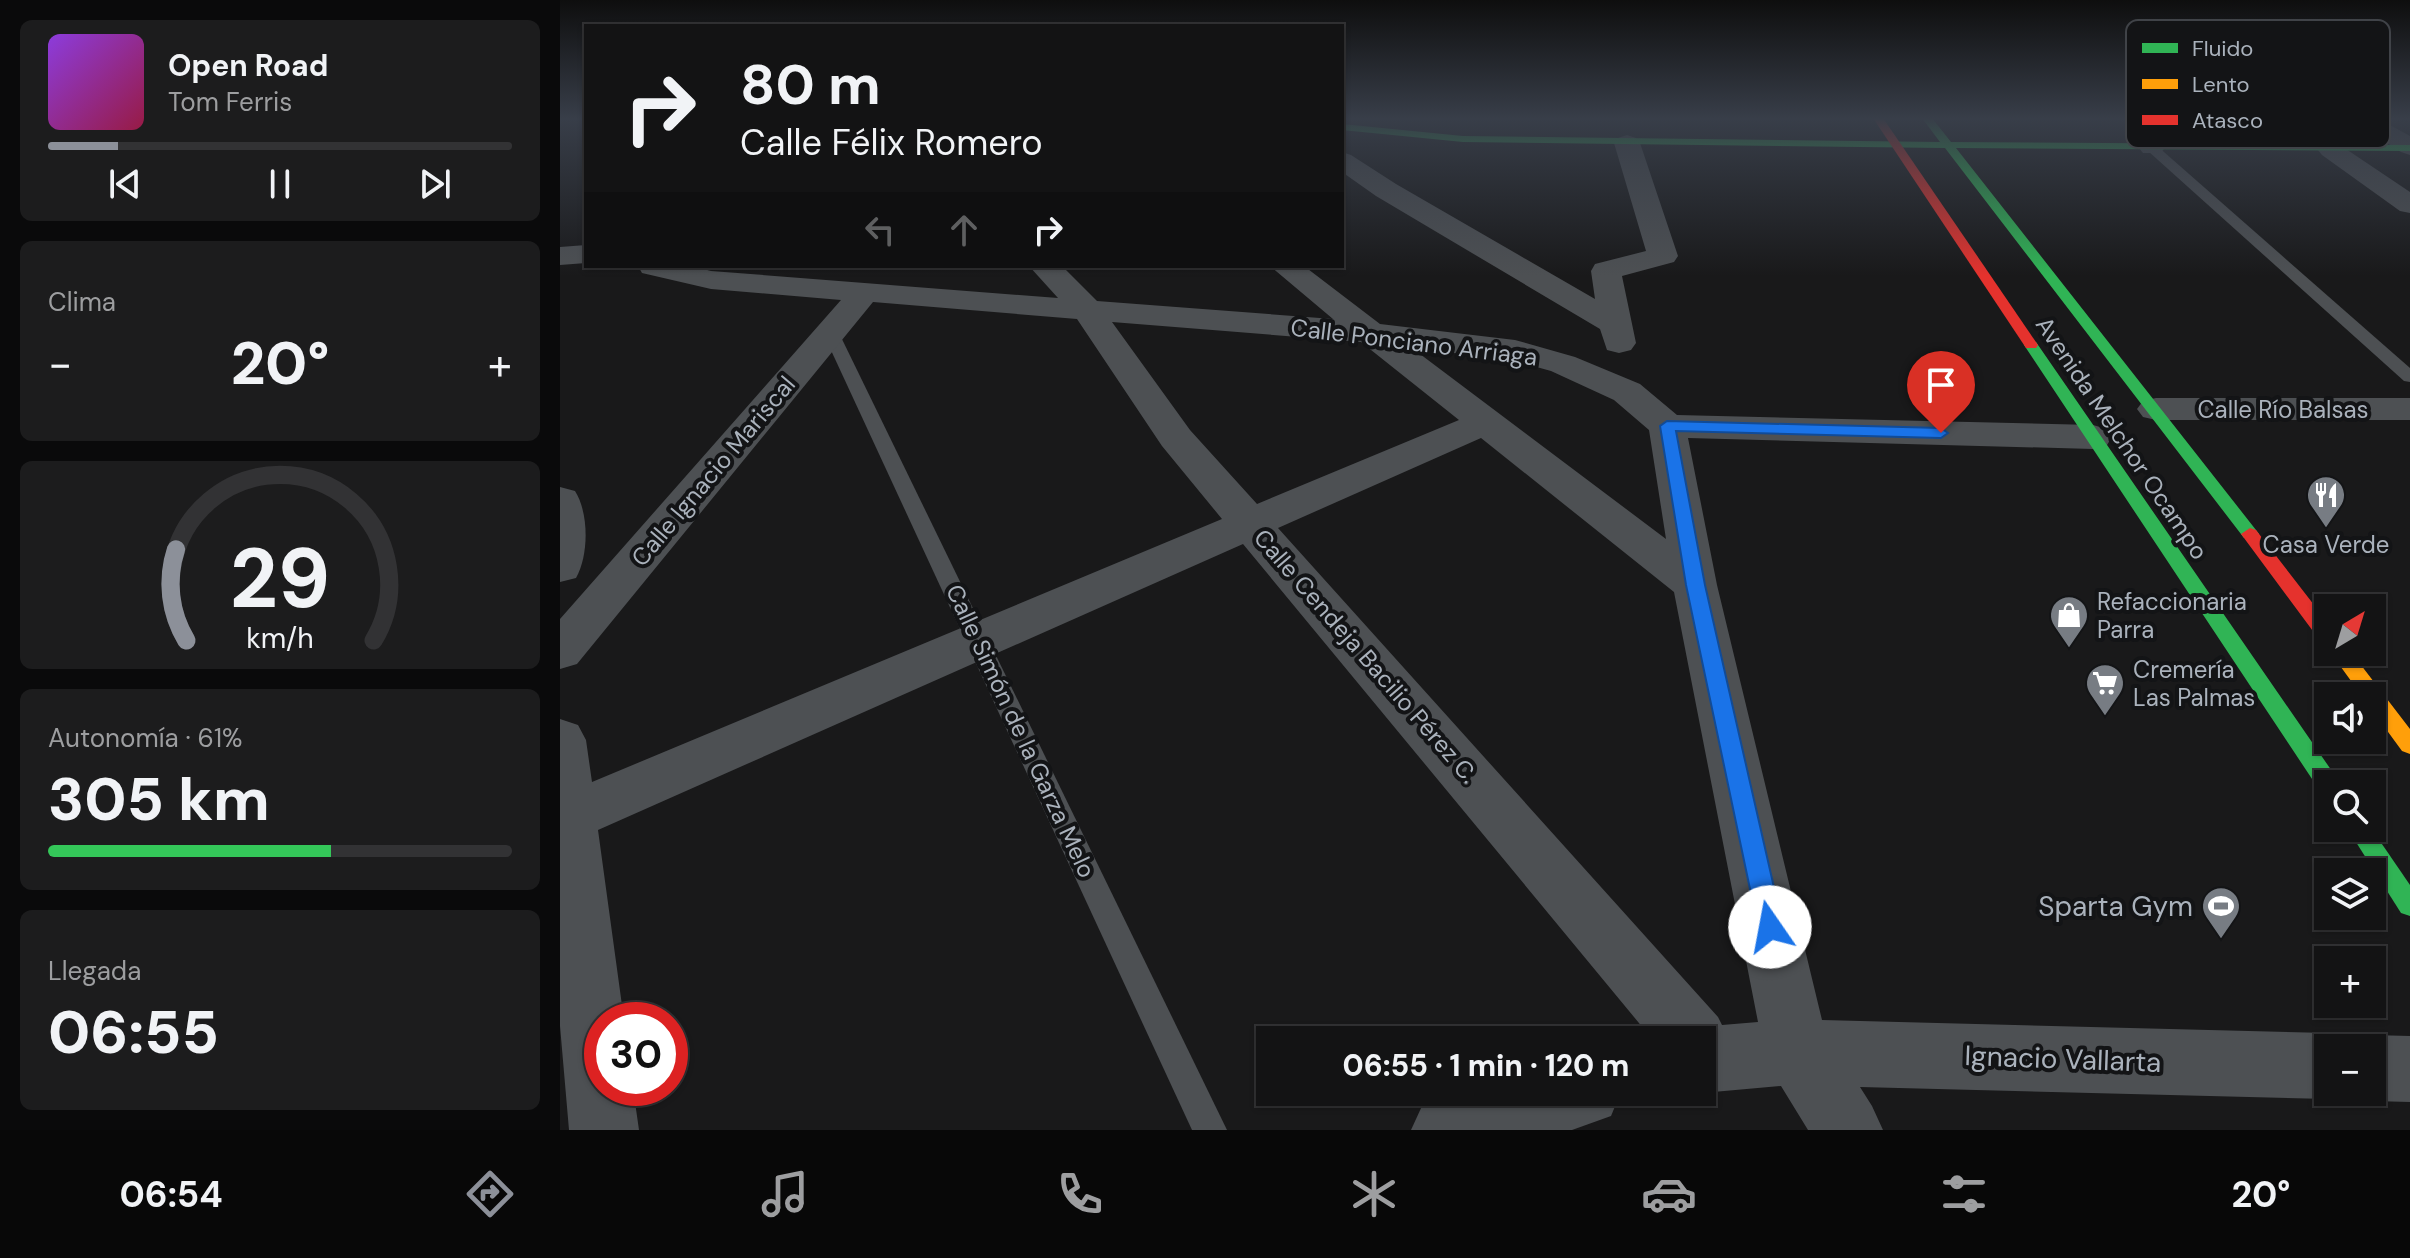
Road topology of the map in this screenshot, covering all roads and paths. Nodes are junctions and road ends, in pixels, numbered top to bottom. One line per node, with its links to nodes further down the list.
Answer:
1 (1358, 171): 16 (street)
2 (1636, 171): 16 (street)
3 (1914, 171): 25 (street, Avenida Melchor Ocampo)
4 (1968, 171): 21 (street, Avenida Melchor Ocampo)
5 (2193, 171): 19 (lane)
6 (2361, 171): 7 (street)
7 (2410, 205)
8 (584, 254): 9 (street)
9 (560, 256)
10 (669, 268): 13 (street, Calle Ponciano Arriaga)
11 (1046, 268): 15 (street, Calle Cendeja Bacilio Pérez C.)
12 (1287, 268): 17 (street)
13 (710, 273): 14 (street, Calle Ponciano Arriaga)
14 (866, 291): 15 (street, Calle Ponciano Arriaga); 18 (street, Calle Ignacio Mariscal)
15 (1086, 308): 17 (street, Calle Ponciano Arriaga); 27 (street, Calle Cendeja Bacilio Pérez C.)
16 (1616, 325): 20 (street)
17 (1367, 332): 20 (street, Calle Ponciano Arriaga); 23 (street)
18 (831, 333): 31 (lane, Calle Simón de la Garza Melo); 32 (street, Calle Ignacio Mariscal)
19 (2410, 377)
20 (1627, 392): 24 (street, Calle Ponciano Arriaga)
21 (2156, 409): 22 (street, Calle Río Balsas); 30 (street, Avenida Melchor Ocampo)
22 (2410, 409)
23 (1486, 422): 27 (street); 29 (street)
24 (1667, 426): 25 (street); 29 (street)
25 (2093, 437): 36 (street, Avenida Melchor Ocampo)
26 (560, 500): 28 (street)
27 (1253, 523): 31 (street); 40 (street, Calle Cendeja Bacilio Pérez C.)
28 (560, 567)
29 (1695, 585): 42 (street)
30 (2314, 618)
31 (979, 640): 37 (street); 48 (lane, Calle Simón de la Garza Melo)
32 (560, 651)
33 (2351, 666): 35 (street)
34 (560, 740): 37 (street)
35 (2410, 745)
36 (2319, 770)
37 (569, 817): 47 (street)
38 (2367, 842): 39 (street)
39 (2410, 905)
40 (1681, 1026)
41 (1716, 1051): 42 (street, Ignacio Vallarta)
42 (1797, 1052): 43 (street, Ignacio Vallarta); 50 (street)
43 (2314, 1066)
44 (2386, 1068): 45 (street)
45 (2410, 1069)
46 (1535, 1106): 49 (street)
47 (604, 1130)
48 (1210, 1130)
49 (1446, 1130)
50 (1848, 1130)

